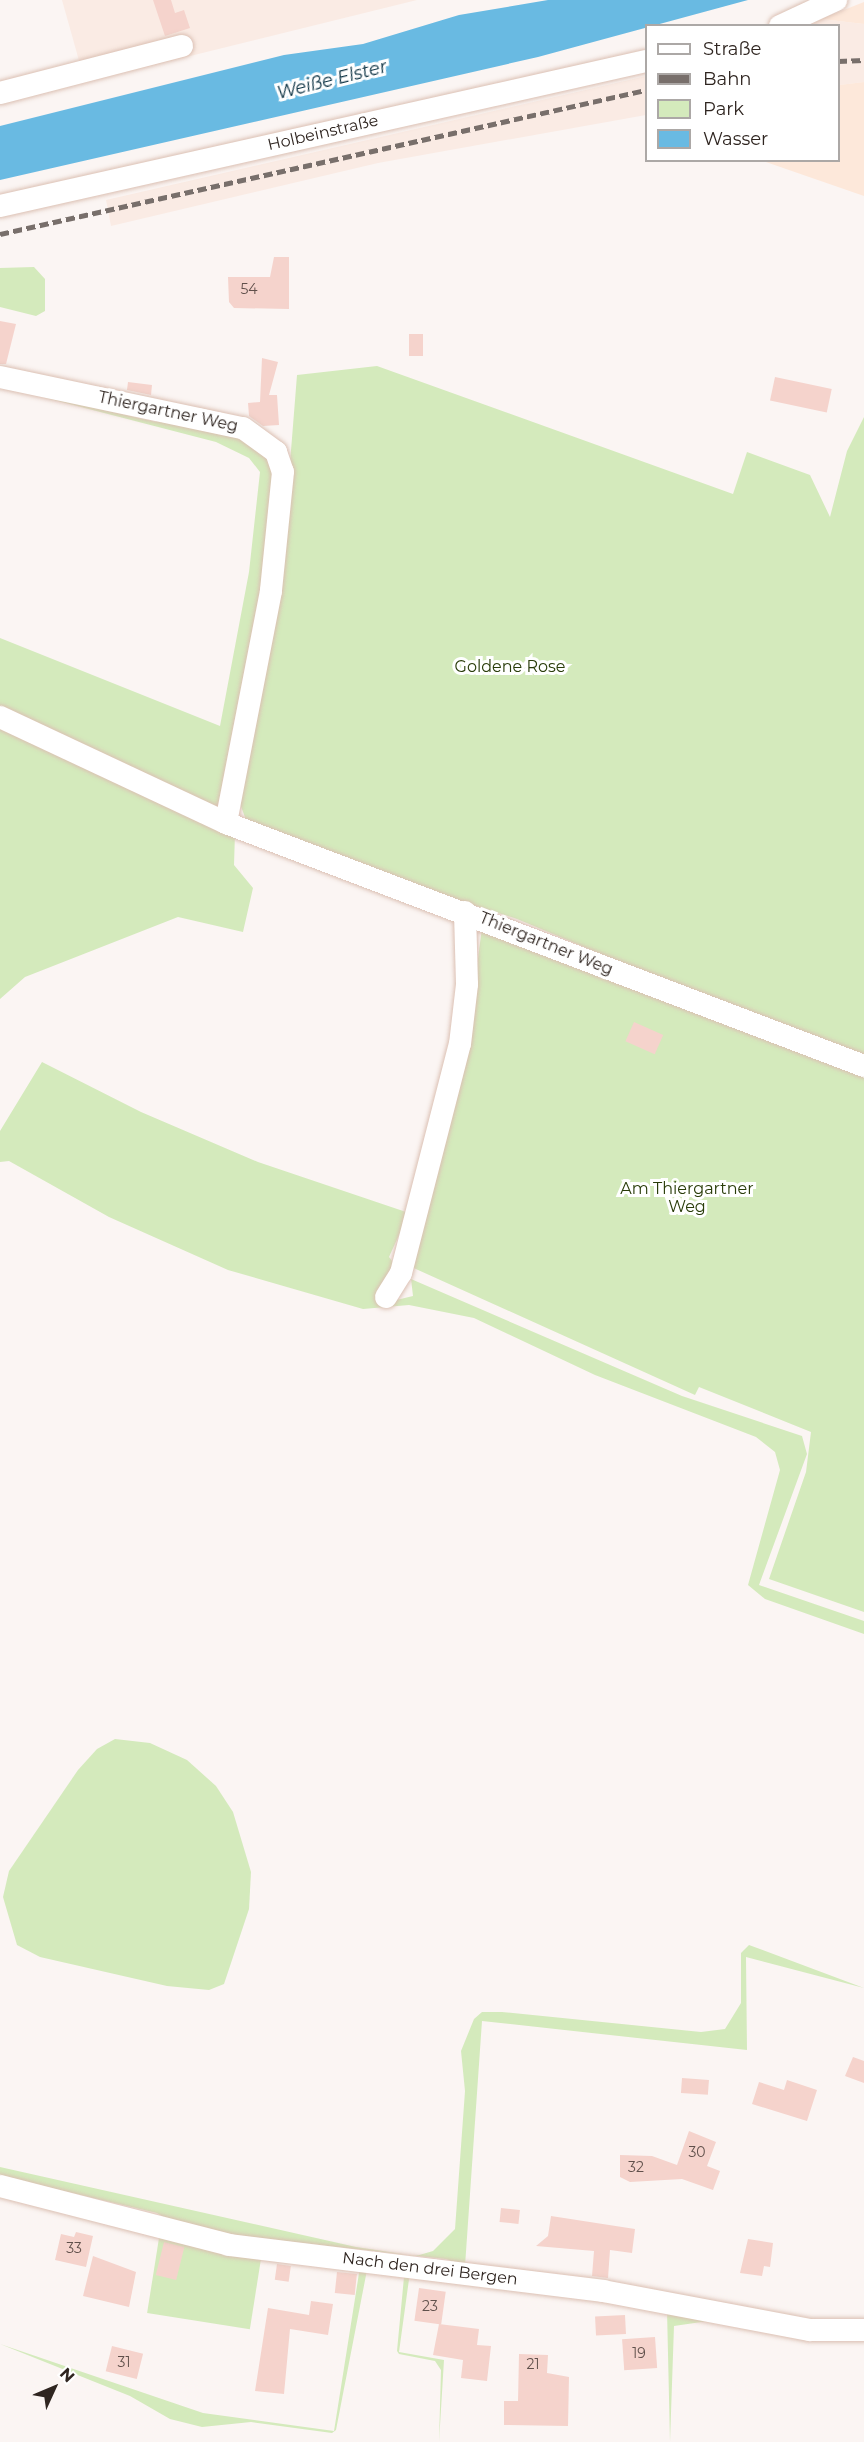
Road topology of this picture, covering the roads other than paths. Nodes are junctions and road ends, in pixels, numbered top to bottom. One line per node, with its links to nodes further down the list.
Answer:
1 (836, 0): 2 (street)
2 (784, 24)
3 (182, 46): 5 (street)
4 (645, 61): 6 (street, Holbeinstraße)
5 (0, 93)
6 (0, 206)
7 (0, 377): 9 (street, Thiergartner Weg)
8 (0, 717): 9 (street, Thiergartner Weg)
9 (226, 823): 10 (street, Thiergartner Weg)
10 (465, 912): 11 (street, Thiergartner Weg); 12 (street)
11 (864, 1066)
12 (386, 1297)
13 (0, 2186): 14 (street, Nach den drei Bergen)
14 (864, 2330)

